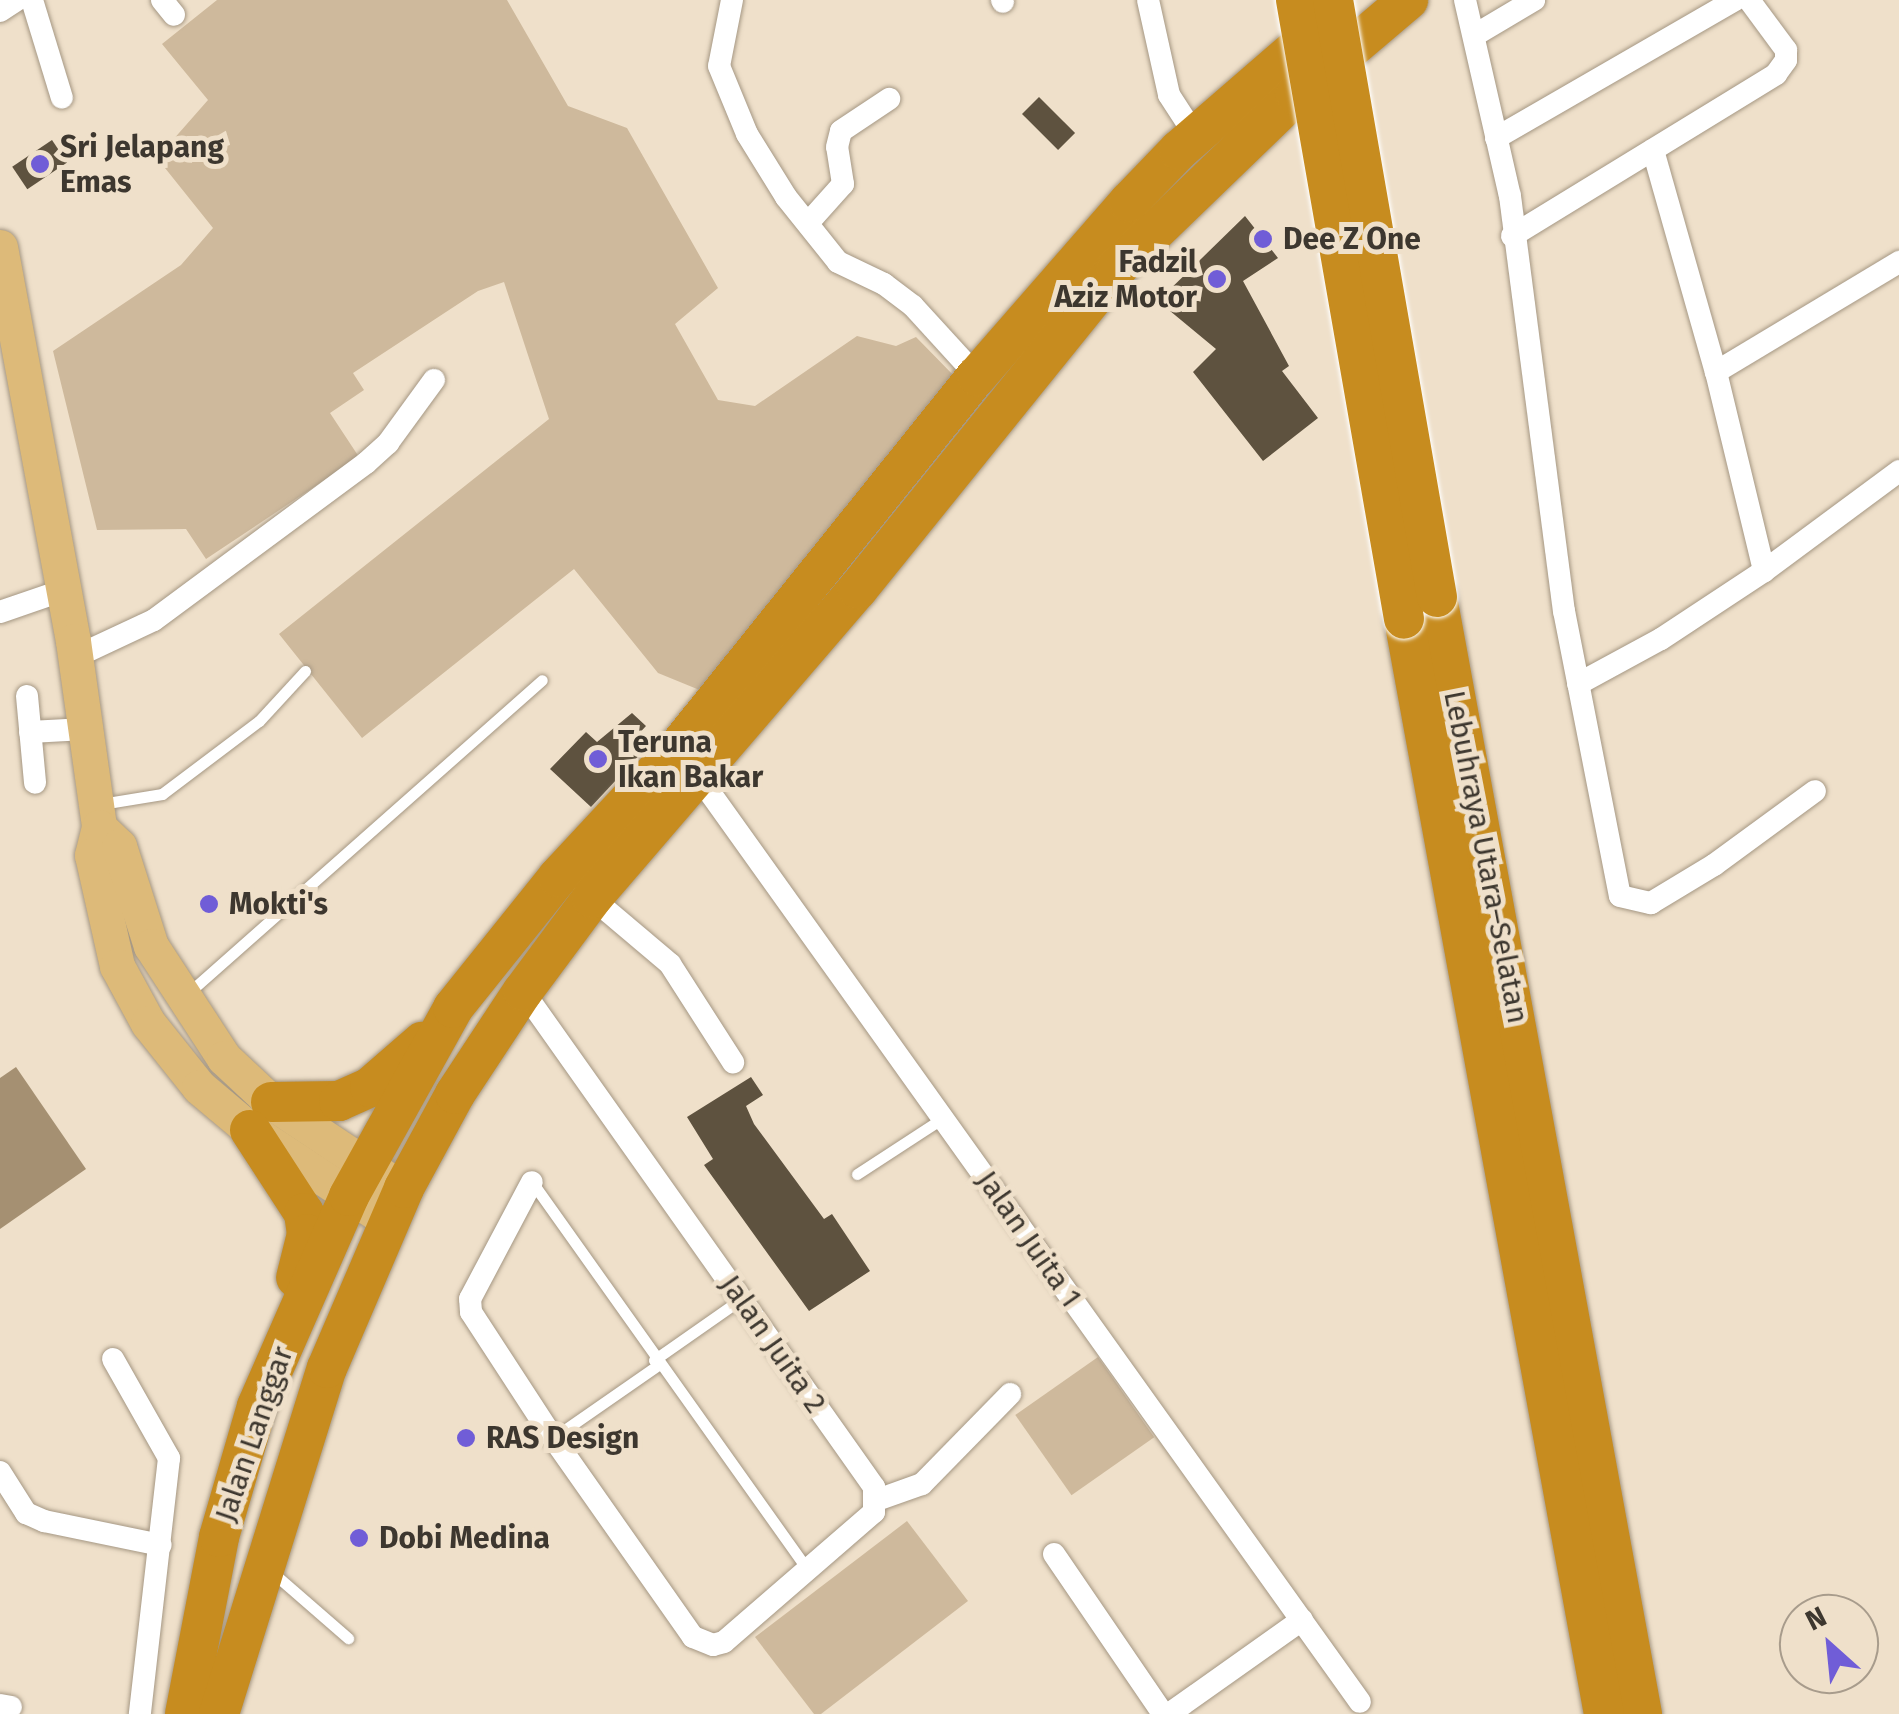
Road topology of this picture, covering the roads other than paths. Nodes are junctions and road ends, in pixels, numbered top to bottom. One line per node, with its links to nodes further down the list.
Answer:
1 (17, 0): 13 (street)
2 (32, 0): 15 (street)
3 (732, 0): 20 (street)
4 (1148, 0): 17 (street)
5 (1296, 0): 30 (highway, Lebuhraya Utara–Selatan, bridge)
6 (1333, 0): 30 (highway, Lebuhraya Utara–Selatan, bridge)
7 (1353, 0): 17 (highway)
8 (1408, 0): 39 (highway, Jalan Langgar)
9 (1465, 0): 14 (street)
10 (1534, 0): 14 (street)
11 (1734, 0): 18 (street)
12 (1749, 0): 19 (street)
13 (0, 11)
14 (1475, 36): 18 (street)
15 (62, 98)
16 (889, 99): 20 (street)
17 (1195, 135): 25 (highway)
18 (1496, 138): 21 (street)
19 (1653, 150): 21 (street); 24 (street)
20 (808, 222): 25 (street)
21 (1512, 236): 35 (street)
22 (1899, 262): 24 (street)
23 (1, 264): 29 (main road)
24 (1716, 372): 28 (street)
25 (978, 376): 46 (highway)
26 (434, 380): 32 (street)
27 (1899, 471): 28 (street)
28 (1764, 571): 35 (street)
29 (64, 590): 31 (street); 32 (main road)
30 (1421, 608): 73 (highway, Lebuhraya Utara–Selatan); 74 (highway, Lebuhraya Utara–Selatan)
31 (0, 612)
32 (75, 657): 37 (main road)
33 (305, 671): 42 (lane)
34 (542, 680): 45 (lane)
35 (1578, 684): 41 (street)
36 (27, 696): 38 (street)
37 (85, 729): 38 (street); 42 (main road)
38 (30, 732): 40 (street)
39 (698, 776): 43 (highway, Jalan Langgar); 49 (street, Jalan Juita 1)
40 (35, 784)
41 (1815, 791)
42 (97, 816): 45 (main road); 48 (main road)
43 (592, 898): 44 (highway, Jalan Langgar); 47 (street)
44 (523, 990): 53 (highway, Jalan Langgar); 54 (street, Jalan Juita 2)
45 (183, 998): 48 (main road)
46 (453, 1008): 48 (highway); 51 (highway, Jalan Langgar)
47 (732, 1062)
48 (261, 1116): 51 (main road); 58 (highway)
49 (943, 1118): 50 (lane); 66 (street, Jalan Juita 1)
50 (857, 1174)
51 (356, 1181): 53 (main road); 58 (highway, Jalan Langgar)
52 (532, 1182): 56 (lane); 59 (street)
53 (397, 1205): 64 (highway, Jalan Langgar)
54 (741, 1298): 56 (lane); 61 (street, Jalan Juita 2)
55 (114, 1359): 62 (street)
56 (656, 1362): 59 (lane); 65 (lane)
57 (1010, 1394): 61 (street)
58 (257, 1406): 70 (highway, Jalan Langgar)
59 (552, 1438): 65 (street)
60 (0, 1472): 62 (street)
61 (877, 1500): 65 (street)
62 (161, 1545): 69 (street)
63 (1054, 1554): 72 (street)
64 (264, 1566): 67 (lane); 71 (highway, Jalan Langgar)
65 (808, 1570)
66 (1302, 1620): 68 (street, Jalan Juita 1); 72 (street)
67 (348, 1638)
68 (1360, 1702)
69 (140, 1714)
70 (186, 1714)
71 (219, 1714)
72 (1166, 1714)
73 (1604, 1714)
74 (1642, 1714)

